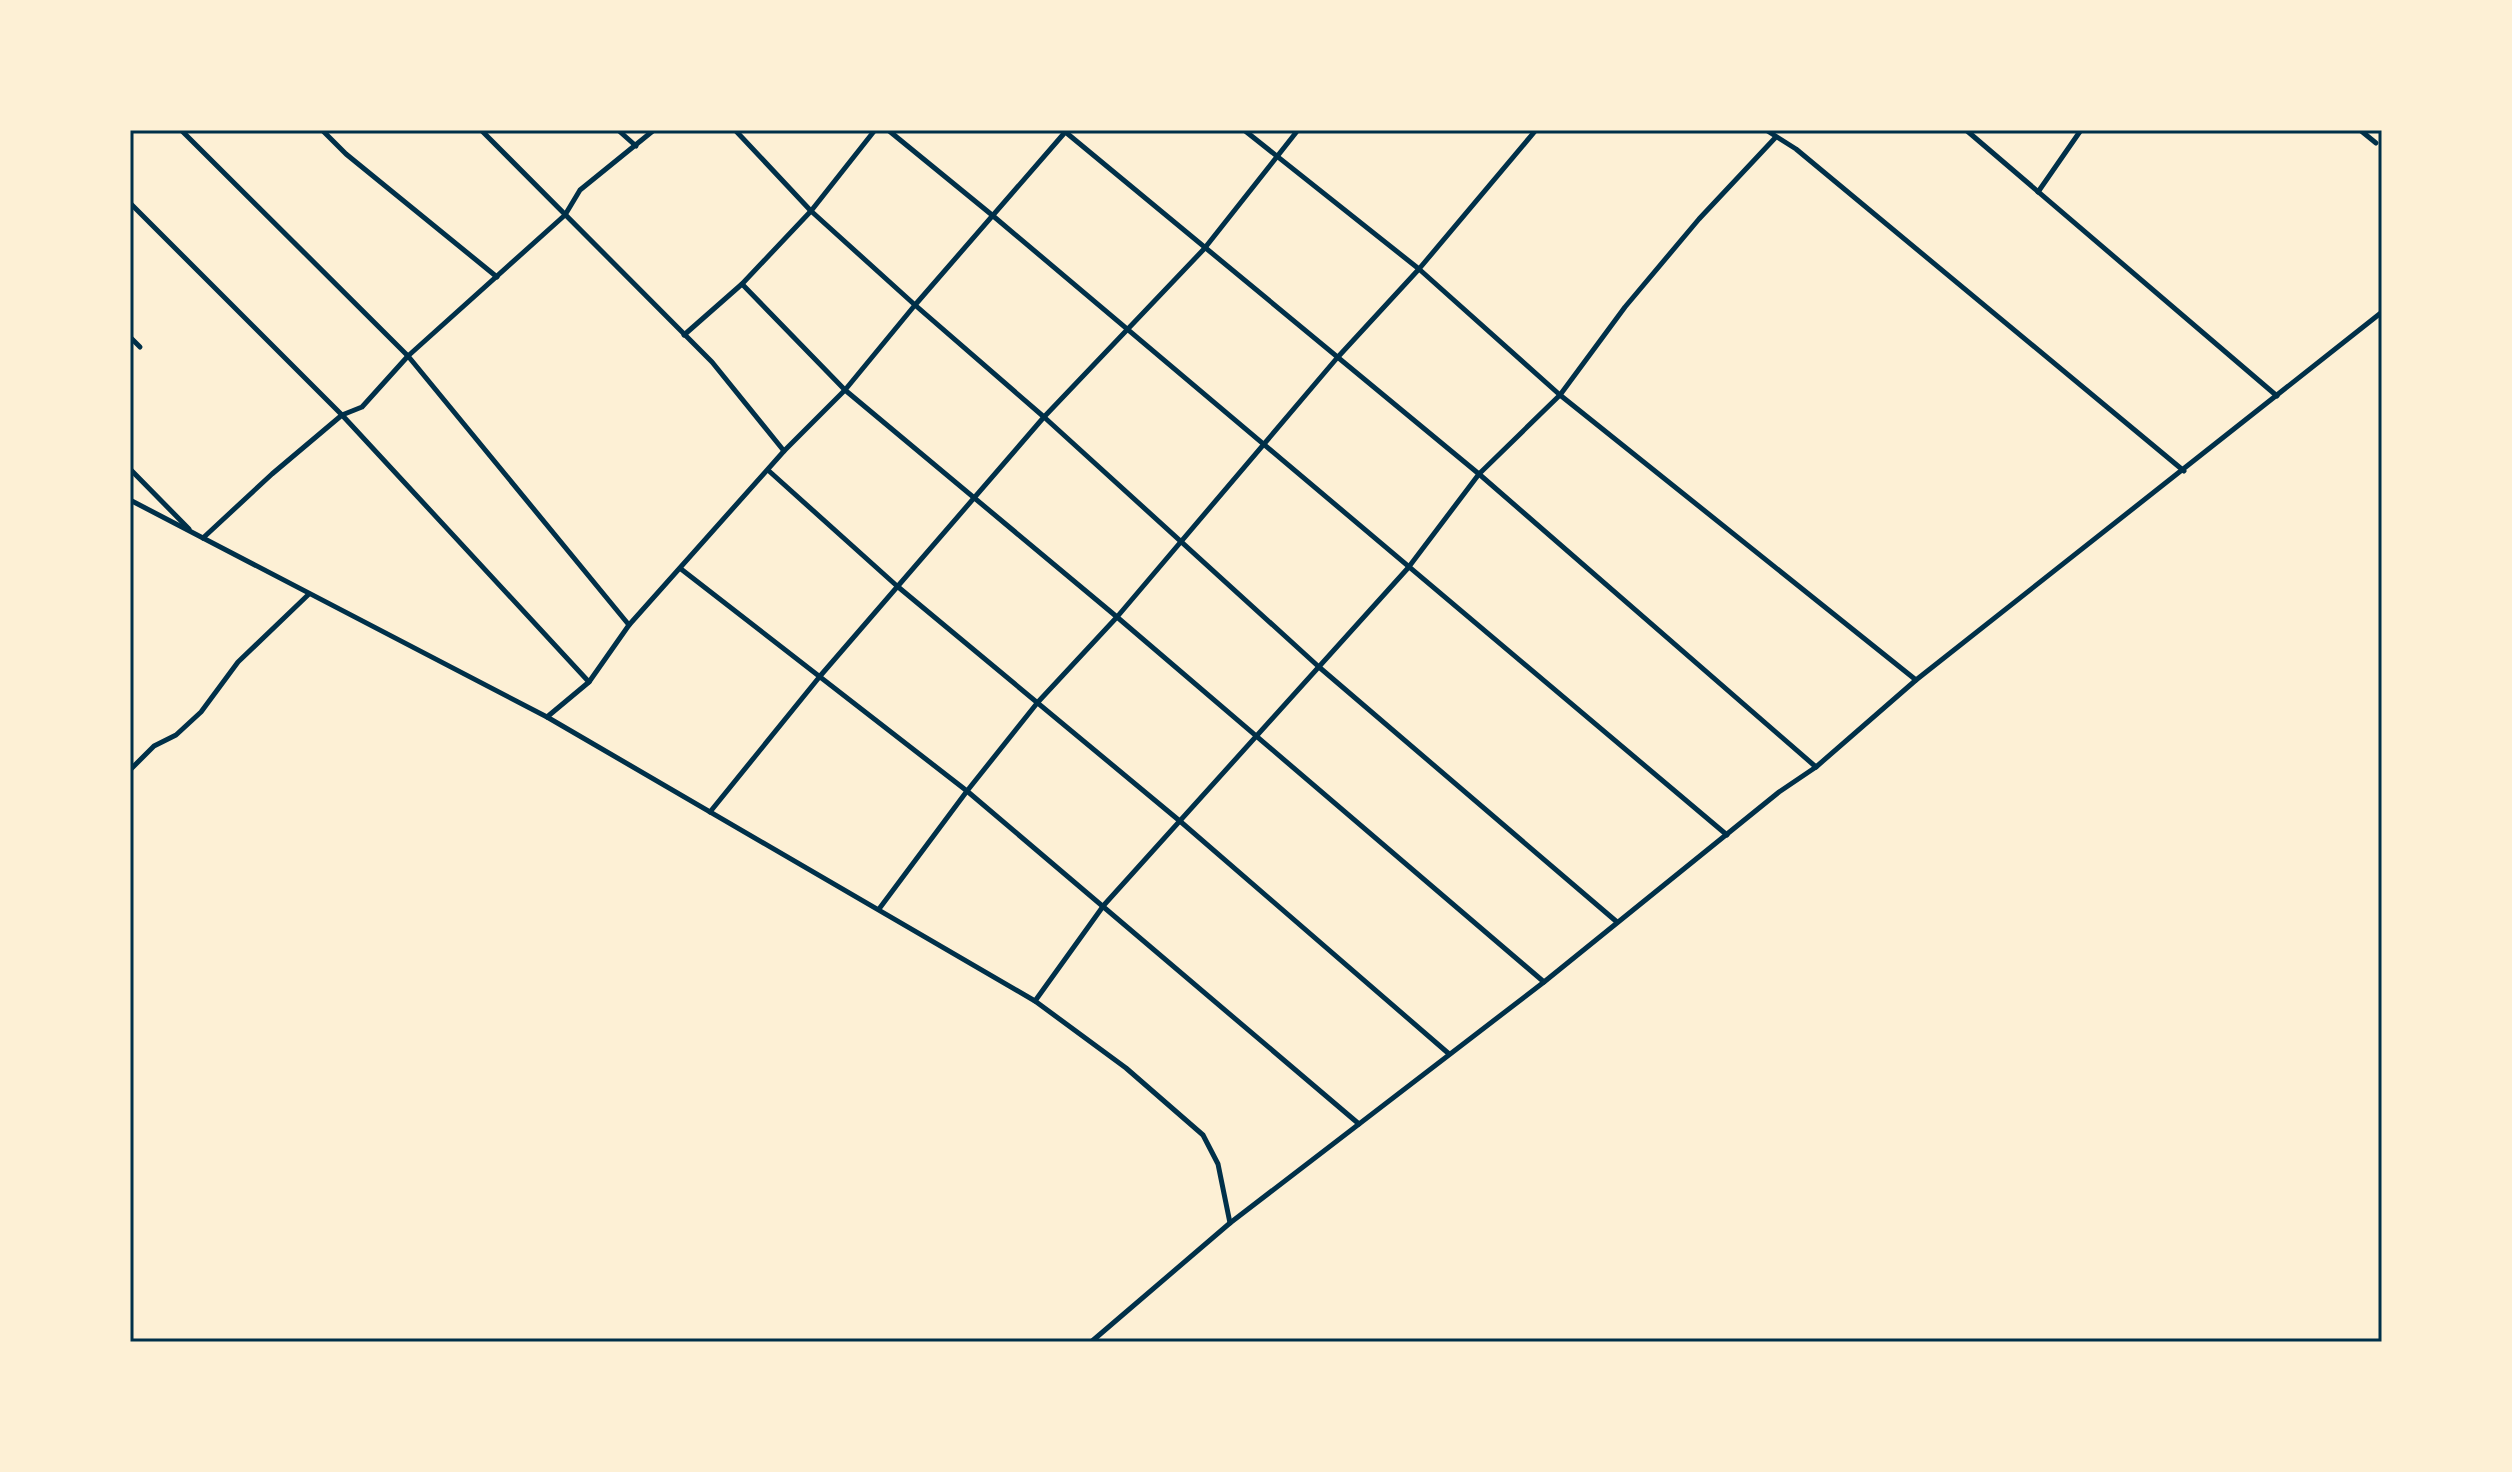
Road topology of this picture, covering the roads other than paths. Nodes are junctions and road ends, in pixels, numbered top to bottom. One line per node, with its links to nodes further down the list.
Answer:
1 (181, 130): 36 (street)
2 (322, 130): 28 (street)
3 (481, 130): 24 (street)
4 (618, 130): 19 (street)
5 (654, 130): 19 (street)
6 (735, 130): 23 (street)
7 (875, 130): 23 (street)
8 (888, 130): 25 (street)
9 (1244, 130): 20 (street)
10 (1298, 130): 20 (street)
11 (1536, 130): 27 (street)
12 (1766, 130): 17 (street)
13 (1966, 130): 21 (street)
14 (2081, 130): 21 (street)
15 (2360, 130): 18 (street)
16 (1065, 131): 25 (street); 26 (street)
17 (1775, 138): 39 (street); 47 (street)
18 (2376, 143)
19 (636, 146): 24 (street)
20 (1276, 156): 26 (street); 27 (street)
21 (2038, 192): 40 (street)
22 (130, 203): 41 (street)
23 (811, 211): 29 (street); 30 (street)
24 (565, 215): 28 (street); 33 (street)
25 (992, 215): 30 (street); 32 (street)
26 (1204, 249): 32 (street); 37 (street)
27 (1419, 269): 37 (street); 39 (street)
28 (497, 277): 36 (street)
29 (742, 284): 33 (street); 38 (street)
30 (915, 305): 38 (street); 42 (street)
31 (2382, 312): 40 (street)
32 (1128, 331): 42 (street); 43 (street)
33 (684, 335): 44 (street)
34 (130, 337): 35 (street)
35 (140, 347)
36 (408, 356): 41 (street); 59 (street)
37 (1337, 358): 43 (street); 48 (street)
38 (845, 390): 44 (street); 49 (street)
39 (1560, 395): 48 (street); 62 (street)
40 (2277, 396): 47 (street)
41 (342, 415): 52 (street); 63 (street)
42 (1044, 417): 49 (street); 53 (street)
43 (1264, 447): 53 (street); 54 (street)
44 (784, 451): 46 (street)
45 (130, 469): 51 (street)
46 (769, 471): 55 (street); 56 (street)
47 (2184, 471): 62 (street)
48 (1479, 474): 54 (street); 67 (street)
49 (974, 498): 56 (street); 58 (street)
50 (130, 500): 51 (street)
51 (193, 533): 52 (street)
52 (203, 538): 57 (street)
53 (1182, 540): 58 (street); 60 (street)
54 (1408, 568): 60 (street); 72 (street)
55 (681, 569): 59 (street); 61 (street)
56 (897, 586): 61 (street); 64 (street)
57 (309, 594): 65 (street); 68 (street)
58 (1117, 617): 64 (street); 66 (street)
59 (629, 625): 63 (street)
60 (1319, 667): 66 (street); 75 (street)
61 (821, 675): 69 (street); 70 (street)
62 (1916, 680): 67 (street)
63 (589, 682): 65 (street)
64 (1038, 702): 69 (street); 71 (street)
65 (547, 717): 70 (street)
66 (1254, 736): 71 (street); 76 (street)
67 (1816, 767): 72 (street)
68 (130, 770)
69 (967, 791): 73 (street); 74 (street)
70 (710, 812): 74 (street)
71 (1181, 822): 73 (street); 78 (street)
72 (1727, 835): 75 (street)
73 (1104, 905): 77 (street); 79 (street)
74 (879, 909): 77 (street)
75 (1617, 922): 76 (street)
76 (1544, 982): 78 (street)
77 (1035, 1001): 80 (street)
78 (1448, 1053): 79 (street)
79 (1359, 1124): 80 (street)
80 (1230, 1223): 81 (street)
81 (1091, 1342)

